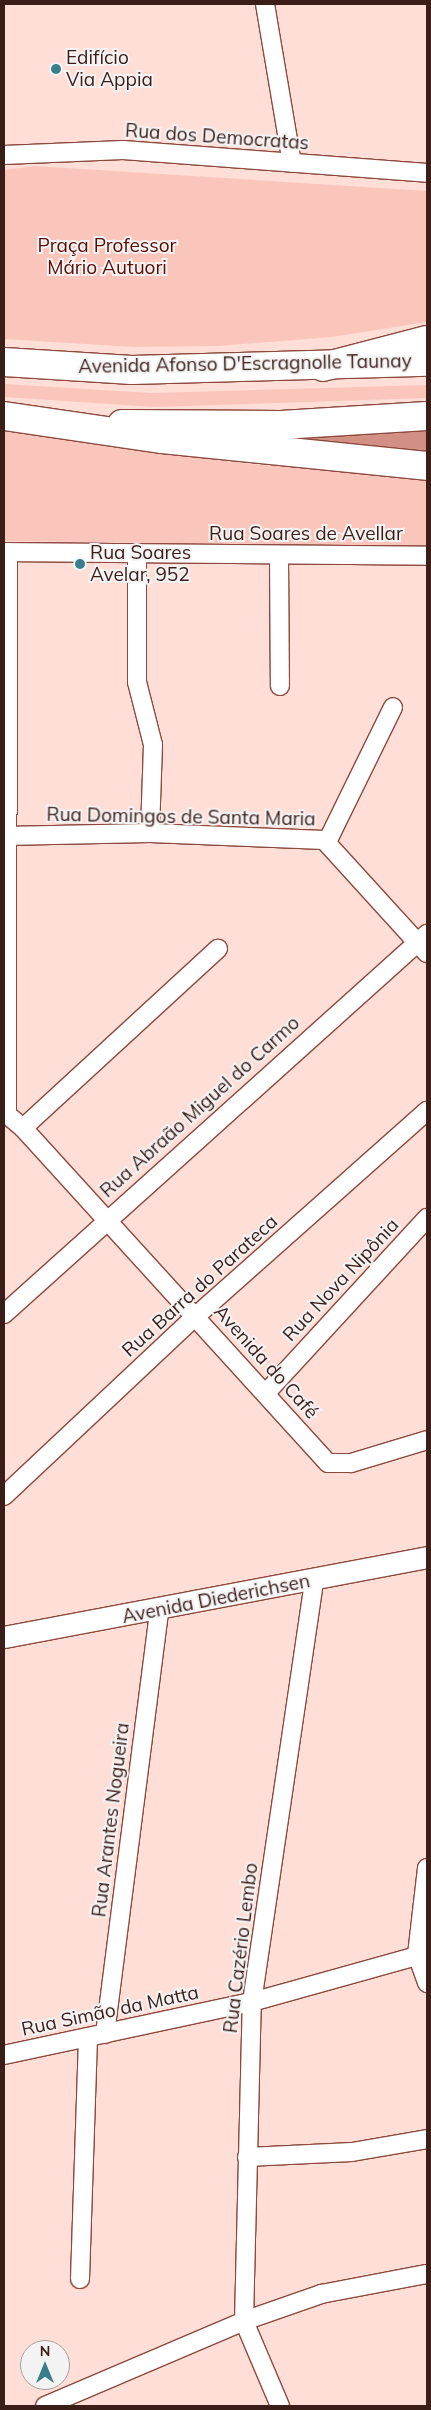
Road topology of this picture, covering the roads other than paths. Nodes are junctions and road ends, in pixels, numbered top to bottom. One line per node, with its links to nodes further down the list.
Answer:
1 (264, 4): 3 (street)
2 (4, 155): 3 (street, Rua dos Democratas)
3 (292, 163): 4 (street, Rua dos Democratas)
4 (427, 173)
5 (427, 340): 8 (highway)
6 (4, 362): 8 (highway, Avenida Afonso D'Escragnolle Taunay)
7 (427, 362): 8 (highway, Avenida Afonso D'Escragnolle Taunay)
8 (323, 367)
9 (4, 415): 10 (highway); 11 (highway)
10 (427, 416)
11 (427, 466)
12 (6, 552): 13 (street, Rua Soares de Avellar); 18 (street)
13 (137, 553): 14 (street, Rua Soares de Avellar); 19 (street)
14 (279, 556): 15 (street, Rua Soares de Avellar); 16 (street)
15 (427, 556)
16 (280, 686)
17 (393, 706): 21 (street)
18 (5, 715): 20 (street)
19 (150, 833): 20 (street, Rua Domingos de Santa Maria); 21 (street, Rua Domingos de Santa Maria)
20 (6, 836): 24 (street)
21 (327, 842): 22 (street, Rua Domingos de Santa Maria)
22 (424, 943): 28 (street, Rua Abraão Miguel do Carmo)
23 (218, 949): 26 (street)
24 (6, 1112): 26 (street, Avenida do Café)
25 (427, 1112): 30 (street, Rua Barra do Parateca)
26 (24, 1128): 28 (street, Avenida do Café)
27 (427, 1218): 31 (street, Rua Nova Nipônia)
28 (106, 1221): 29 (street, Rua Abraão Miguel do Carmo); 30 (street, Avenida do Café)
29 (4, 1314)
30 (196, 1316): 31 (street, Avenida do Café); 33 (street, Rua Barra do Parateca)
31 (266, 1393): 32 (street, Avenida do Café)
32 (427, 1440)
33 (4, 1496)
34 (427, 1557): 35 (street, Avenida Diederichsen)
35 (314, 1580): 36 (street, Avenida Diederichsen); 42 (street, Rua Cazério Lembo)
36 (159, 1611): 37 (street, Avenida Diederichsen); 43 (street, Rua Arantes Nogueira)
37 (4, 1638): 38 (street)
38 (4, 1643)
39 (427, 1868): 40 (street)
40 (422, 1954): 41 (street); 42 (street, Rua Simão da Matta)
41 (427, 1984)
42 (252, 2002): 43 (street, Rua Simão da Matta); 46 (street, Rua Cazério Lembo)
43 (96, 2036): 44 (street, Rua Simão da Matta); 48 (street, Rua Arantes Nogueira)
44 (4, 2055)
45 (427, 2139): 46 (street)
46 (246, 2157): 49 (street, Rua Cazério Lembo)
47 (427, 2274): 49 (street)
48 (80, 2279)
49 (244, 2321): 50 (street); 51 (street, Rua Cazério Lembo)
50 (45, 2406)
51 (280, 2406)

